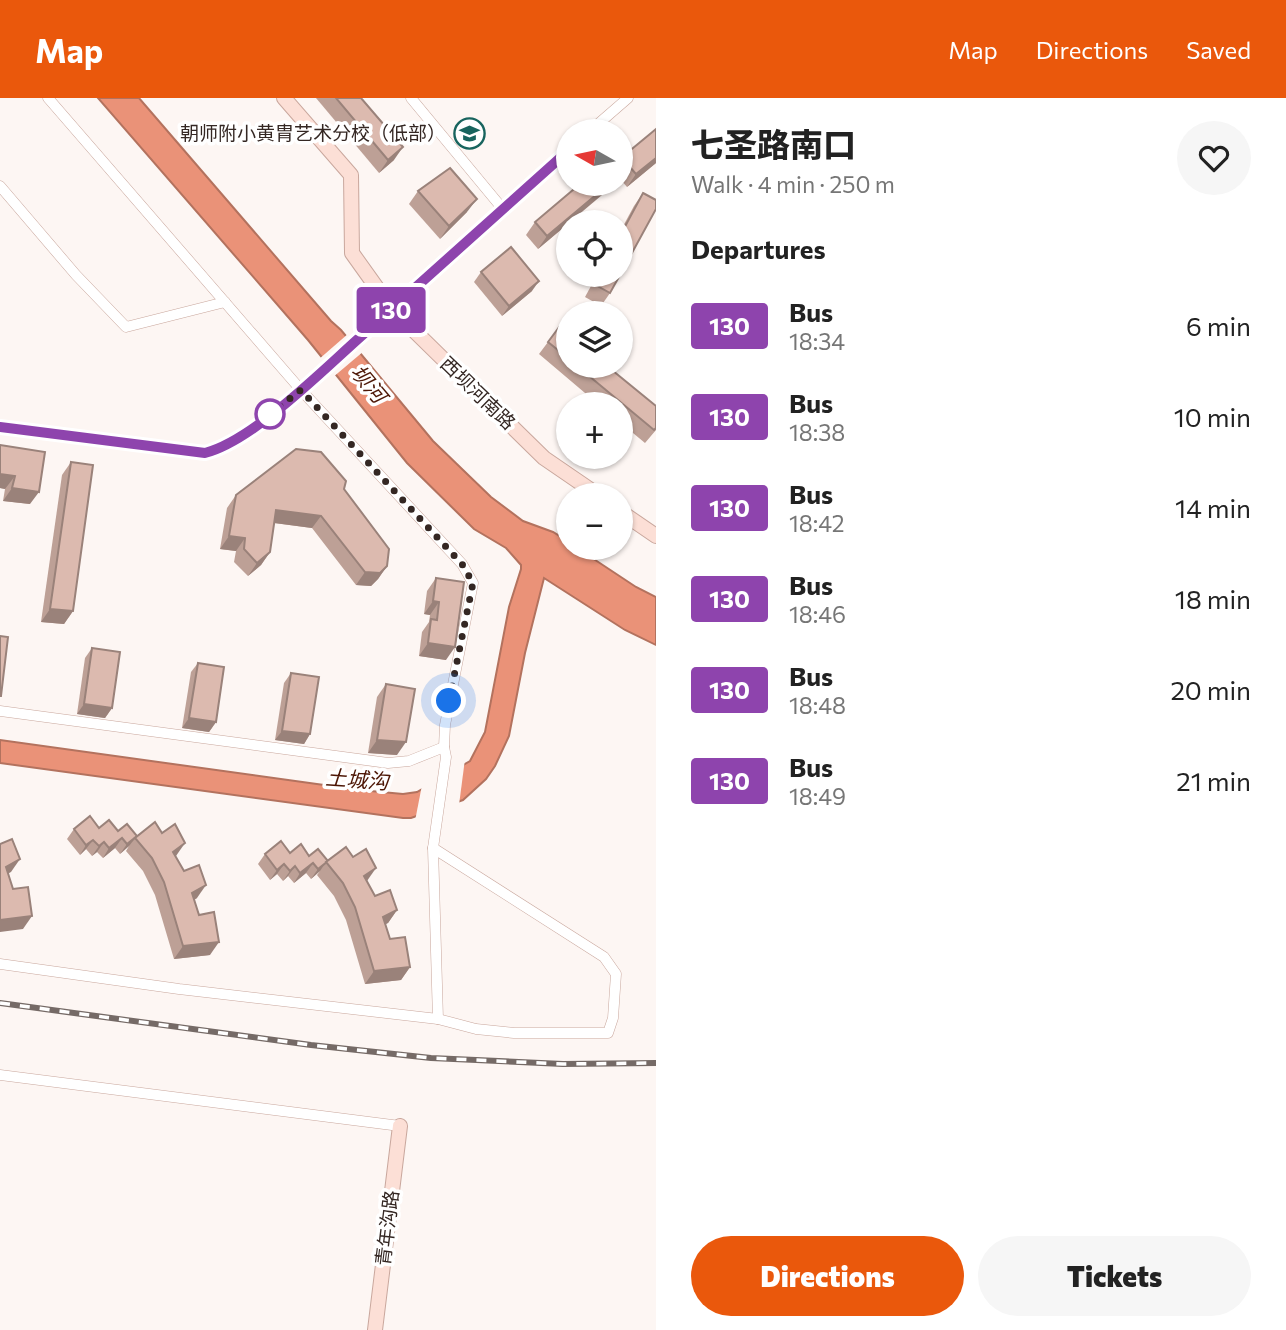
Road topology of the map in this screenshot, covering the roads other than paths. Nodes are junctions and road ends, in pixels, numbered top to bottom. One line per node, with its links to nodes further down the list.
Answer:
1 (48, 98): 9 (street)
2 (284, 98): 10 (street, 西坝河南路)
3 (411, 98): 8 (street)
4 (628, 98): 5 (street)
5 (604, 119)
6 (556, 161): 8 (street)
7 (0, 186): 9 (street)
8 (502, 208): 10 (street)
9 (225, 302): 11 (street)
10 (392, 309): 11 (street); 13 (street, 西坝河南路)
11 (305, 386): 12 (street); 17 (street)
12 (0, 427)
13 (580, 483)
14 (633, 520): 15 (street)
15 (656, 536)
16 (0, 711): 17 (street)
17 (445, 752): 18 (street)
18 (433, 848): 20 (street); 20 (street)
19 (0, 964): 20 (street)
20 (438, 1019)
21 (0, 1075): 22 (street)
22 (400, 1126): 23 (street, 青年沟路)
23 (375, 1330)

